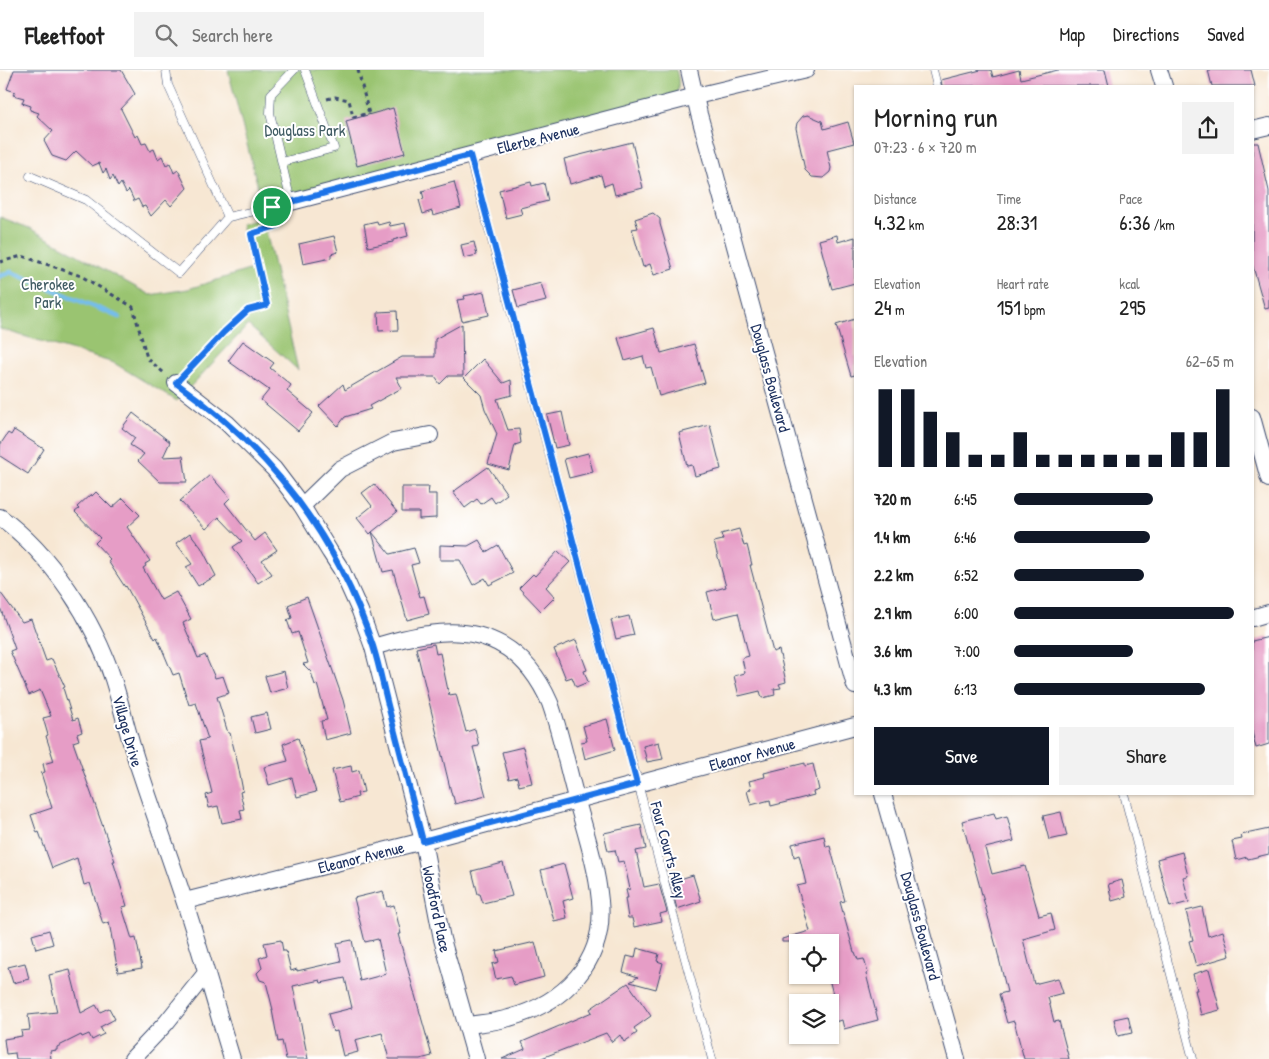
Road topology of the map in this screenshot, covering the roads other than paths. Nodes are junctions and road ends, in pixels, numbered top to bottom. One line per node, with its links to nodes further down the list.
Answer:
1 (166, 70): 18 (lane)
2 (294, 70): 14 (lane)
3 (305, 70): 14 (lane)
4 (689, 70): 10 (street, Douglass Boulevard)
5 (806, 70): 10 (street, Ellerbe Avenue)
6 (933, 70): 8 (lane)
7 (1159, 70): 9 (street)
8 (936, 85)
9 (1164, 85)
10 (696, 96): 13 (street, Ellerbe Avenue); 28 (street, Douglass Boulevard)
11 (1269, 126): 12 (street)
12 (1254, 130)
13 (470, 155): 16 (street, Ellerbe Avenue); 30 (lane, Four Courts Alley)
14 (282, 162): 16 (lane)
15 (30, 176): 18 (lane)
16 (291, 202): 17 (street, Ellerbe Avenue)
17 (272, 207): 18 (lane)
18 (228, 218)
19 (176, 383): 23 (street, Woodford Place)
20 (1254, 424): 22 (street)
21 (430, 435): 23 (street)
22 (1269, 479)
23 (302, 506): 27 (street, Woodford Place)
24 (0, 517): 35 (street, Village Drive)
25 (1269, 614): 26 (street)
26 (1254, 618)
27 (373, 648): 33 (street); 34 (street, Woodford Place)
28 (854, 682)
29 (854, 726): 30 (street, Eleanor Avenue)
30 (637, 784): 33 (street, Eleanor Avenue); 41 (lane, Four Courts Alley)
31 (883, 795): 42 (street, Douglass Boulevard)
32 (1124, 795): 43 (lane)
33 (576, 801): 34 (street, Eleanor Avenue); 37 (street)
34 (423, 841): 35 (street, Eleanor Avenue); 37 (street, Woodford Place)
35 (185, 901): 36 (street, Village Drive)
36 (206, 973): 38 (street); 39 (street, Village Drive)
37 (468, 1025): 40 (street, Woodford Place)
38 (132, 1059)
39 (232, 1059)
40 (476, 1059)
41 (712, 1059)
42 (957, 1059)
43 (1193, 1059)

